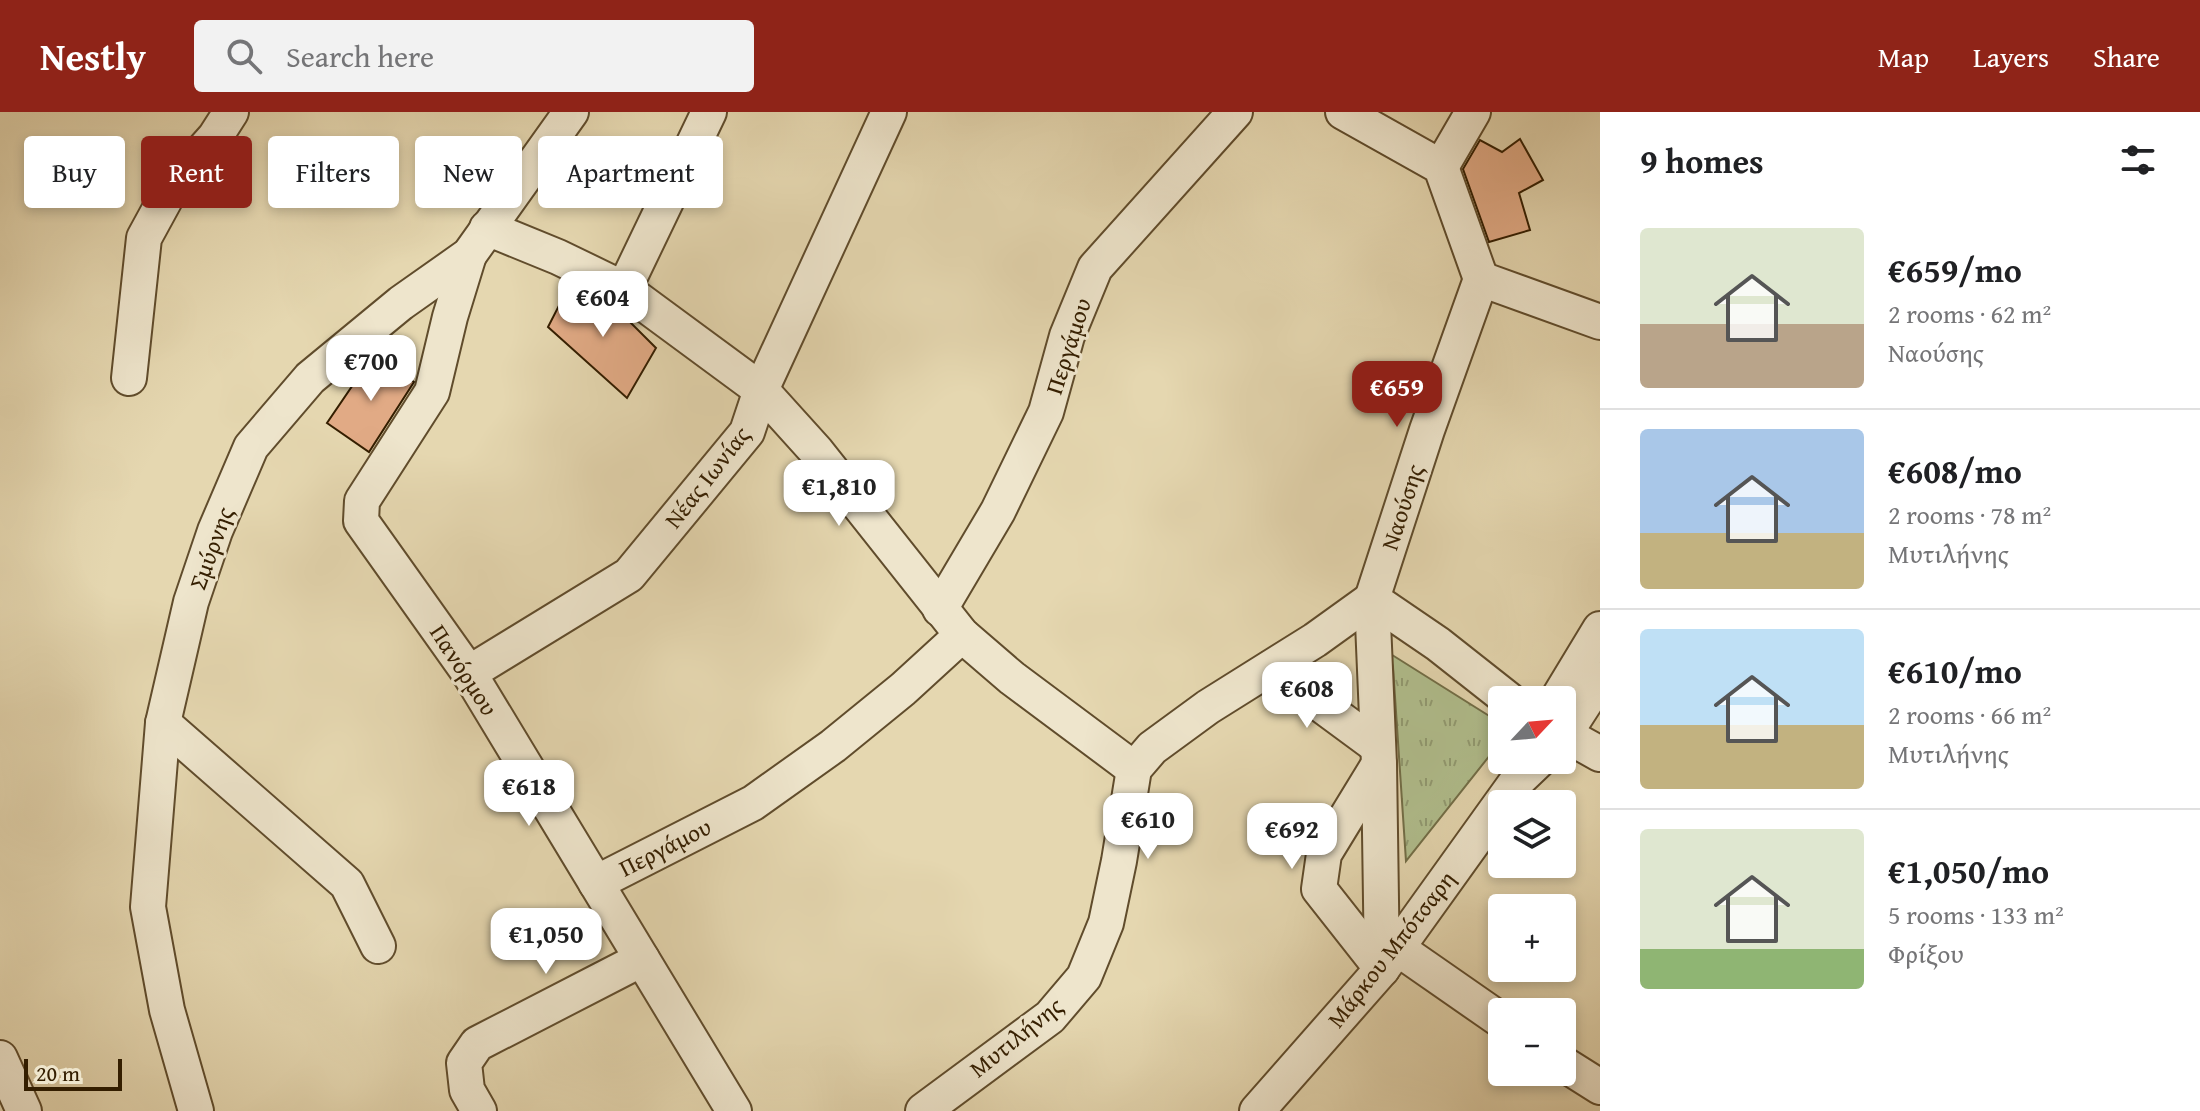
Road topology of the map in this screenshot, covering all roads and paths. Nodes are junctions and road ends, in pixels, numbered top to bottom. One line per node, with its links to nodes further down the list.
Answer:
1 (231, 112): 13 (street)
2 (571, 112): 9 (street, Σμύρνης)
3 (709, 112): 11 (street)
4 (889, 112): 14 (street, Νέας Ιωνίας)
5 (1235, 112): 16 (street, Περγάμου)
6 (1343, 112): 8 (street)
7 (1473, 112): 8 (street)
8 (1441, 167): 10 (street)
9 (478, 242): 11 (street); 20 (street, Πανόρμου); 25 (street, Σμύρνης)
10 (1481, 279): 12 (street); 15 (street, Ναούσης)
11 (624, 289): 14 (street)
12 (1600, 322)
13 (129, 378)
14 (761, 390): 16 (street); 20 (street, Νέας Ιωνίας)
15 (1372, 599): 19 (street); 22 (street); 28 (street, Ναούσης)
16 (940, 609): 18 (street)
17 (1600, 629): 23 (street)
18 (962, 635): 29 (street); 31 (street, Περγάμου)
19 (1271, 668): 28 (street); 29 (street)
20 (469, 673): 31 (street, Πανόρμου)
21 (1600, 679): 24 (street)
22 (1491, 686)
23 (1565, 686)
24 (1576, 715)
25 (163, 723): 32 (street); 41 (street, Σμύρνης)
26 (1576, 742): 27 (street)
27 (1600, 754)
28 (1378, 755): 34 (street, Ναούσης); 34 (street)
29 (1134, 769): 44 (street, Mυτιλήνης)
30 (1522, 774): 34 (street, Μάρκου Μπότσαρη)
31 (596, 883): 33 (street, Πανόρμου)
32 (378, 946)
33 (642, 959): 42 (street); 43 (street, Πανόρμου)
34 (1390, 959): 35 (street); 39 (street, Μάρκου Μπότσαρη)
35 (1488, 1013)
36 (0, 1058): 40 (street)
37 (1576, 1072): 38 (street)
38 (1600, 1087)
39 (1271, 1106)
40 (24, 1111)
41 (196, 1111)
42 (479, 1111)
43 (734, 1111)
44 (923, 1111)

